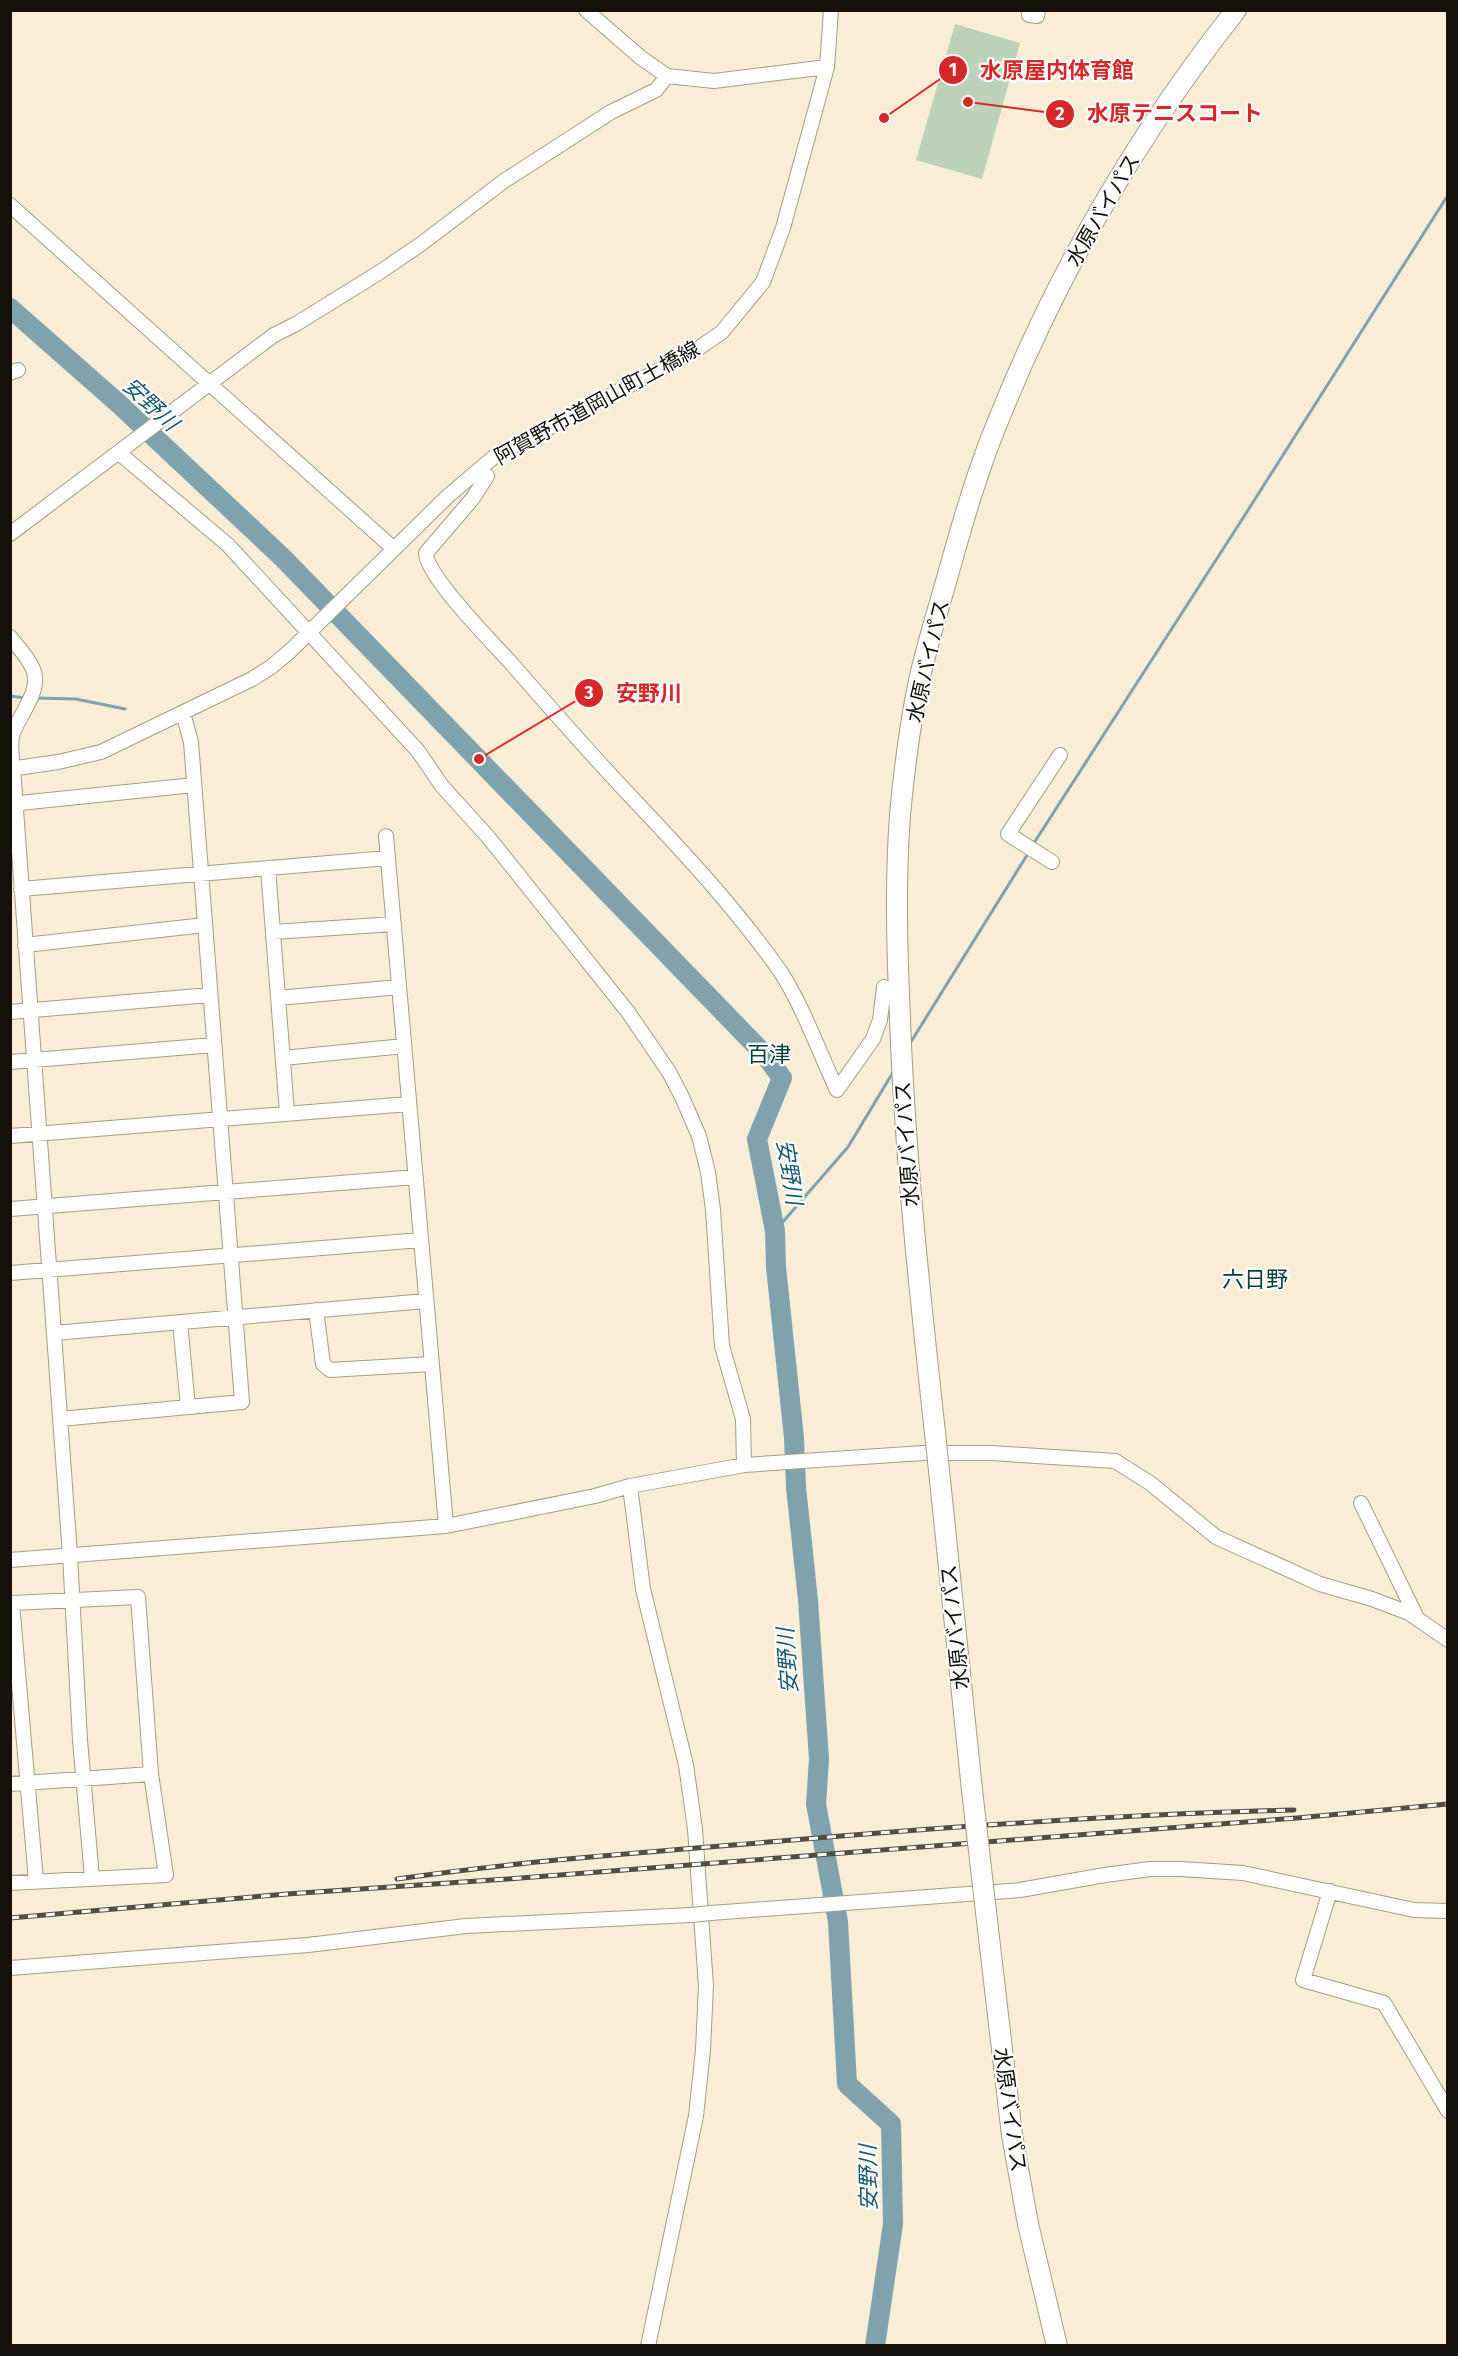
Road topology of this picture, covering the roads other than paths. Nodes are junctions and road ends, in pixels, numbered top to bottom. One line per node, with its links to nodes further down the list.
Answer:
1 (586, 10): 5 (street)
2 (831, 10): 4 (street, 阿賀野市道岡山町土橋線)
3 (1236, 10): 87 (highway, 水原バイパス, bridge)
4 (827, 67): 5 (street); 11 (street, 阿賀野市道岡山町土橋線)
5 (667, 76): 7 (street)
6 (10, 205): 7 (street)
7 (207, 385): 8 (street); 11 (street)
8 (123, 451): 10 (street); 12 (street)
9 (487, 476): 33 (street)
10 (10, 534)
11 (389, 554): 12 (street, 阿賀野市道岡山町土橋線)
12 (315, 627): 14 (street, 阿賀野市道岡山町土橋線); 64 (street)
13 (10, 637): 15 (street)
14 (183, 713): 17 (street, 阿賀野市道岡山町土橋線); 18 (street)
15 (15, 719): 17 (street)
16 (1060, 755): 22 (street)
17 (12, 769): 19 (street)
18 (194, 785): 19 (street); 25 (street)
19 (13, 803): 24 (street)
20 (386, 836): 21 (street)
21 (388, 858): 23 (street); 27 (street)
22 (1052, 862)
23 (268, 868): 25 (street); 29 (street)
24 (15, 870): 26 (street)
25 (201, 874): 26 (street); 28 (street)
26 (21, 889): 31 (street)
27 (394, 924): 29 (street); 32 (street)
28 (205, 925): 31 (street); 34 (street)
29 (273, 932): 35 (street)
30 (10, 941): 31 (street)
31 (25, 942): 36 (street)
32 (399, 987): 35 (street); 39 (street)
33 (884, 987)
34 (210, 995): 36 (street); 38 (street)
35 (278, 998): 40 (street)
36 (30, 1011): 37 (street); 41 (street)
37 (10, 1012)
38 (214, 1045): 41 (street); 45 (street)
39 (404, 1046): 40 (street); 43 (street)
40 (283, 1058): 44 (street)
41 (34, 1060): 42 (street); 46 (street)
42 (10, 1062)
43 (409, 1104): 44 (street); 48 (street)
44 (287, 1113): 45 (street)
45 (220, 1119): 46 (street); 49 (street)
46 (39, 1133): 47 (street); 50 (street)
47 (10, 1136)
48 (416, 1177): 49 (street); 52 (street)
49 (225, 1192): 50 (street); 53 (street)
50 (44, 1207): 51 (street); 54 (street)
51 (10, 1209)
52 (421, 1240): 53 (street); 56 (street)
53 (230, 1256): 54 (street); 58 (street)
54 (49, 1270): 55 (street); 60 (street)
55 (10, 1273)
56 (426, 1301): 57 (street); 61 (street)
57 (316, 1310): 58 (street); 61 (street)
58 (235, 1317): 59 (street); 62 (street)
59 (180, 1322): 60 (street); 62 (street)
60 (54, 1333): 63 (street)
61 (432, 1364): 67 (street)
62 (188, 1407): 63 (street)
63 (60, 1419): 68 (street)
64 (744, 1465): 65 (street); 71 (street)
65 (630, 1486): 67 (street); 86 (street)
66 (1361, 1503): 71 (street)
67 (446, 1526): 68 (street)
68 (70, 1556): 69 (street); 70 (street)
69 (10, 1560)
70 (72, 1600): 73 (street); 75 (street); 76 (street)
71 (1417, 1618): 72 (street)
72 (1448, 1640)
73 (13, 1655): 74 (street)
74 (16, 1725): 77 (street)
75 (151, 1774): 76 (street); 79 (street)
76 (83, 1778): 77 (street); 79 (street)
77 (27, 1782): 78 (street); 80 (street)
78 (10, 1784)
79 (92, 1878): 80 (street)
80 (36, 1881): 81 (street)
81 (10, 1883)
82 (1330, 1891): 83 (street); 84 (street, bridge); 85 (street)
83 (1448, 1911)
84 (10, 1968)
85 (1448, 2111)
86 (648, 2346)
87 (1057, 2346)

